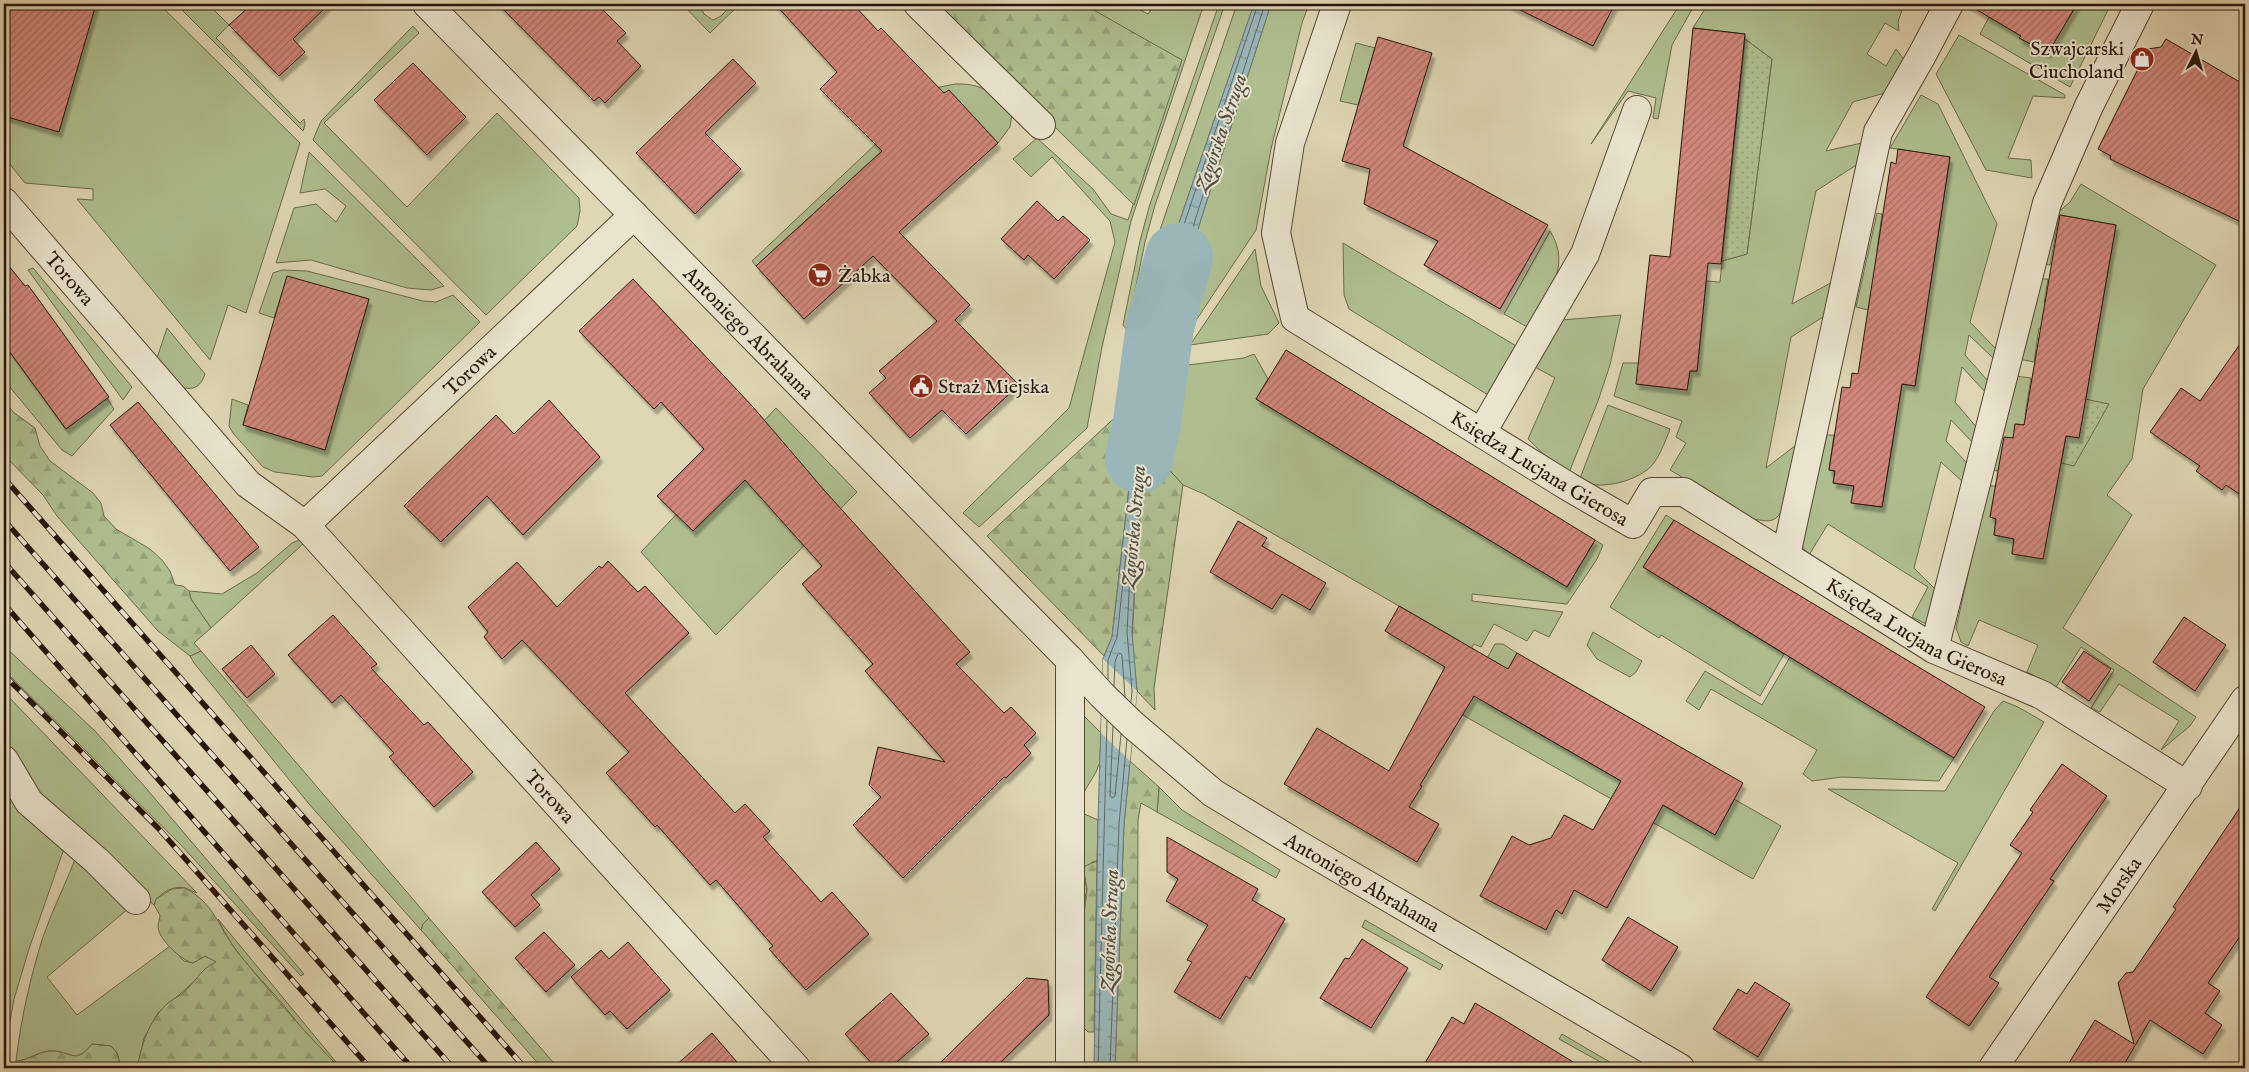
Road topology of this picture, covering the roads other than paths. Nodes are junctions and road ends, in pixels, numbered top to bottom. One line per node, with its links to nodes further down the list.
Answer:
1 (428, 4): 9 (street, Antoniego Abrahama)
2 (918, 4): 7 (street)
3 (1337, 4): 10 (street, Księdza Lucjana Gierosa)
4 (1949, 4): 12 (street)
5 (2140, 4): 13 (street)
6 (1638, 110): 10 (street)
7 (1041, 125)
8 (4, 202): 11 (street, Torowa)
9 (634, 216): 11 (street, Torowa); 14 (street, Antoniego Abrahama)
10 (1482, 432): 12 (street, Księdza Lucjana Gierosa)
11 (305, 525): 19 (street, Torowa)
12 (1786, 555): 13 (street, Księdza Lucjana Gierosa)
13 (1934, 649): 17 (street, Księdza Lucjana Gierosa)
14 (1070, 660): 20 (street); 21 (street, Antoniego Abrahama)
15 (2245, 700): 17 (street, Morska)
16 (4, 760): 18 (street)
17 (2188, 786): 22 (street, Morska)
18 (136, 900)
19 (796, 1068)
20 (1070, 1068)
21 (1680, 1068)
22 (1992, 1068)

